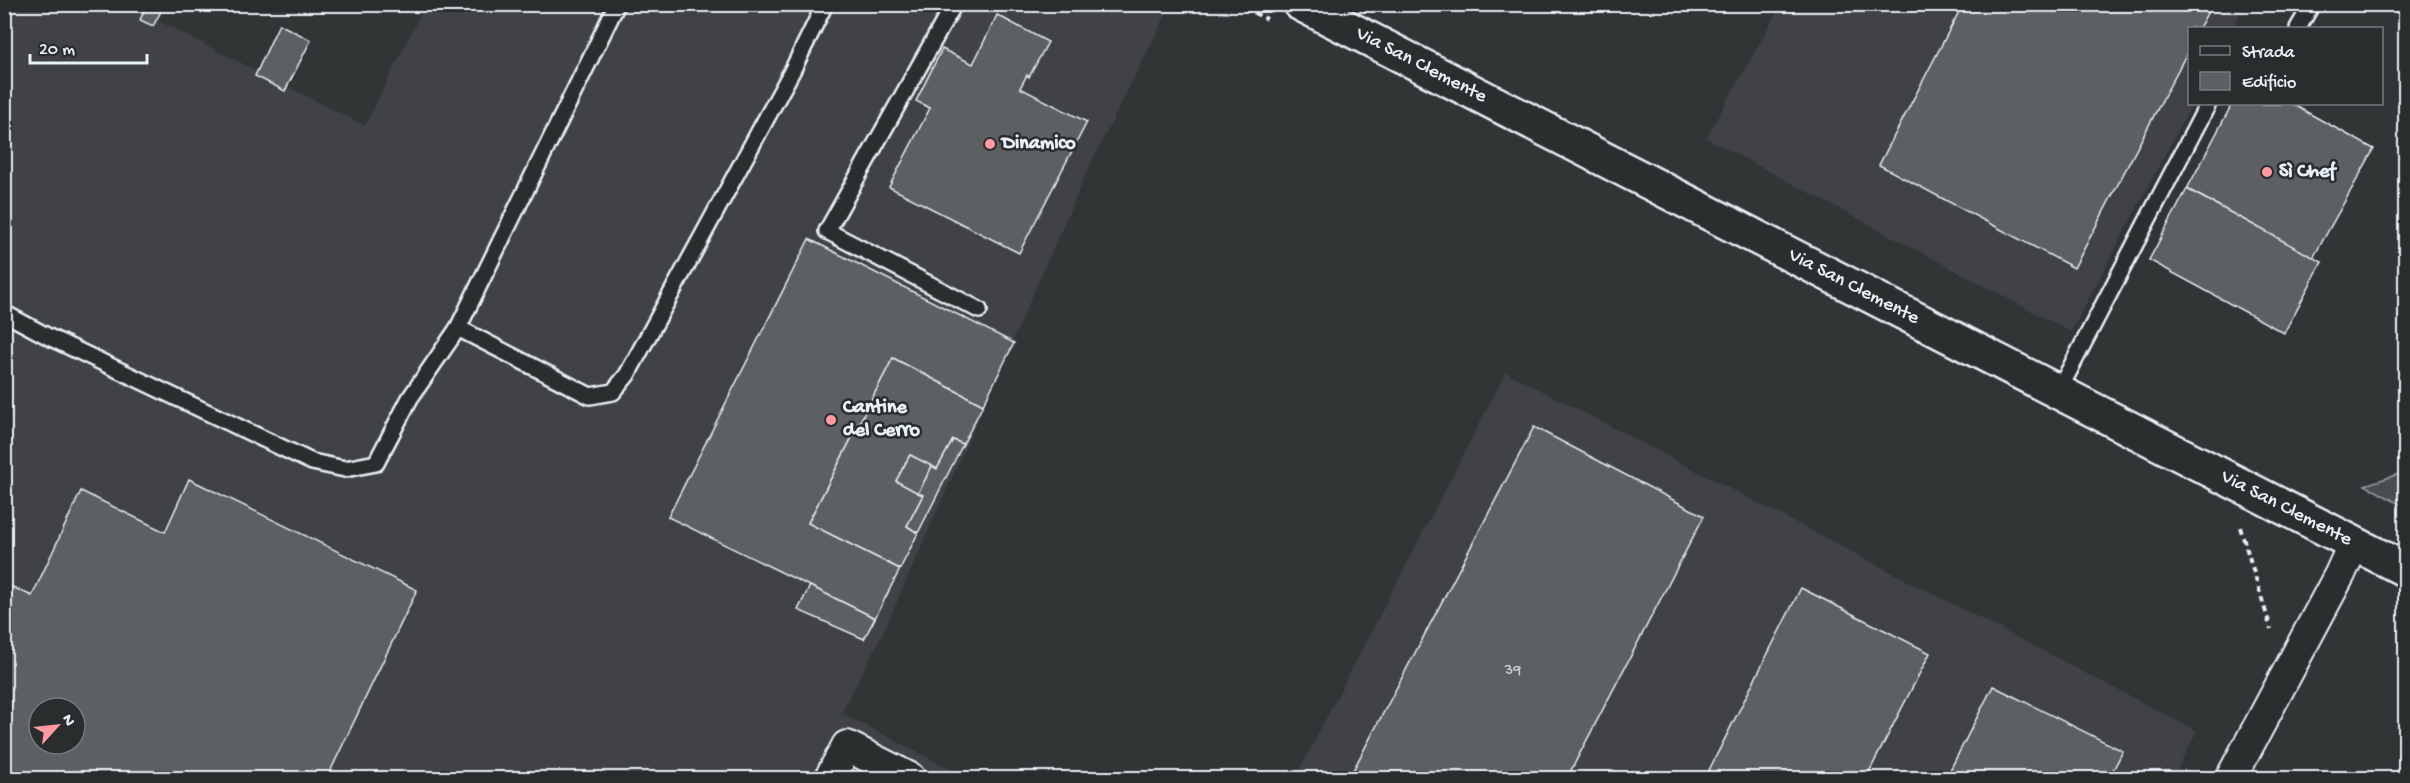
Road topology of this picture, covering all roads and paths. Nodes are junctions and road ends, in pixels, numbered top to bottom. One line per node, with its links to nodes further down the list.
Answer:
1 (617, 4): 10 (lane)
2 (825, 4): 10 (lane)
3 (954, 4): 8 (lane)
4 (1301, 4): 11 (main road, Via San Clemente)
5 (2312, 4): 6 (lane)
6 (2299, 27)
7 (2207, 105): 11 (lane)
8 (979, 310)
9 (4, 313): 10 (lane)
10 (458, 328)
11 (2058, 392): 12 (main road, Via San Clemente)
12 (2354, 543): 13 (main road, Via San Clemente); 16 (street)
13 (2406, 570)
14 (830, 778): 15 (street)
15 (910, 778)
16 (2231, 778)

